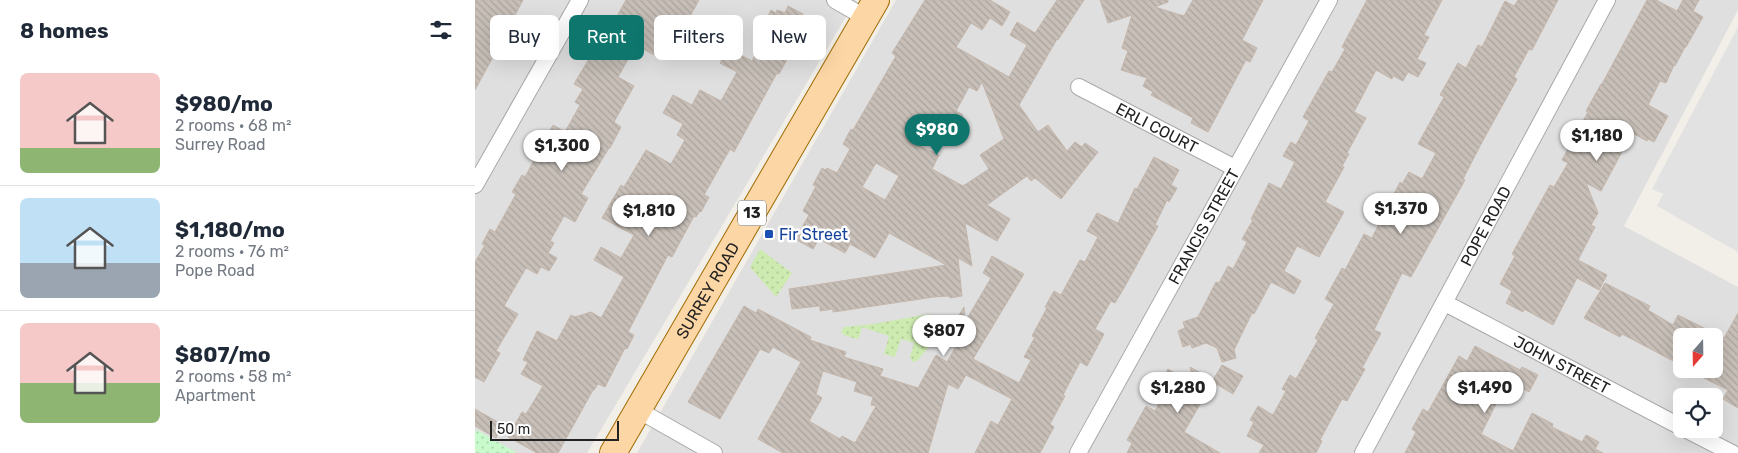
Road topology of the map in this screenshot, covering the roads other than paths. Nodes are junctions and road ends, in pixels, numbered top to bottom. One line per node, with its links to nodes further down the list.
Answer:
1 (580, 0): 8 (street)
2 (835, 0): 5 (street)
3 (1329, 0): 7 (street, FRANCIS STREET)
4 (1607, 0): 9 (street, POPE ROAD)
5 (871, 9): 10 (main road, SURREY ROAD / 13)
6 (1079, 87): 7 (street, ERLI COURT)
7 (1235, 168): 15 (street, FRANCIS STREET)
8 (475, 185)
9 (1445, 302): 11 (street, JOHN STREET); 16 (street, POPE ROAD)
10 (638, 410): 13 (main road, SURREY ROAD / 13); 14 (street)
11 (1673, 423)
12 (1702, 438): 17 (street)
13 (613, 453)
14 (714, 453)
15 (1078, 453)
16 (1363, 453)
17 (1731, 453)

